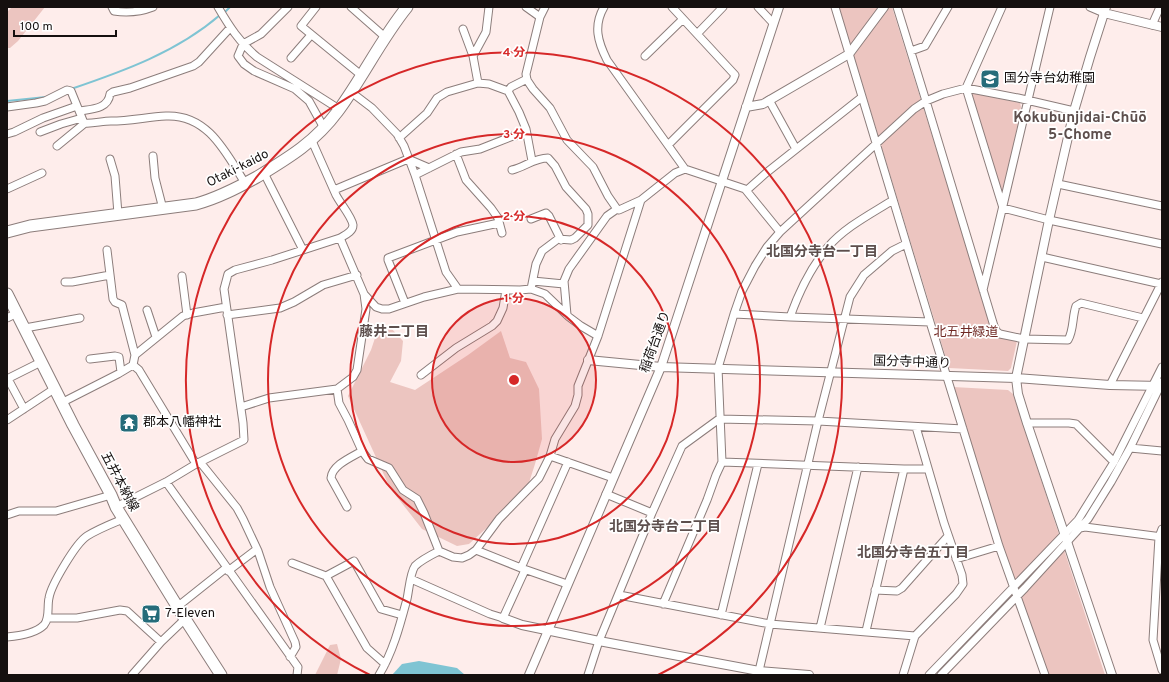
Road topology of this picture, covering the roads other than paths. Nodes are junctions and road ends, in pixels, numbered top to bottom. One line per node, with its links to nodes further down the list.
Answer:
1 (112, 7): 2 (street)
2 (153, 7)
3 (218, 7): 30 (street)
4 (288, 7): 35 (street)
5 (316, 7): 33 (street)
6 (351, 7): 34 (street)
7 (407, 7): 34 (main road, Otaki-kaido)
8 (489, 7): 38 (street)
9 (526, 7): 25 (street)
10 (545, 7): 25 (street)
11 (604, 7): 63 (street)
12 (672, 7): 26 (street)
13 (723, 7): 32 (street)
14 (758, 7): 27 (street)
15 (780, 7): 27 (street, 稲荷台通り)
16 (835, 7): 37 (street)
17 (884, 7): 37 (street)
18 (897, 7): 36 (street)
19 (948, 7): 36 (street)
20 (1002, 7): 44 (street)
21 (1050, 7): 49 (street)
22 (1090, 7): 24 (street)
23 (1160, 7): 28 (street)
24 (1105, 10): 28 (street); 54 (street)
25 (540, 17): 42 (street)
26 (683, 19): 32 (street); 39 (street)
27 (773, 24): 51 (street, 稲荷台通り)
28 (1152, 25): 29 (street)
29 (1162, 27)
30 (230, 28): 35 (street); 55 (street)
31 (463, 29): 38 (street)
32 (697, 34): 63 (street)
33 (311, 35): 40 (street); 41 (street)
34 (385, 36): 41 (main road, Otaki-kaido)
35 (243, 44): 53 (street); 56 (street)
36 (911, 51): 50 (street)
37 (849, 54): 47 (street); 48 (street)
38 (473, 56): 43 (street)
39 (645, 56)
40 (291, 58)
41 (362, 75): 45 (main road, Otaki-kaido)
42 (527, 78): 46 (street); 88 (street)
43 (478, 83): 46 (street); 60 (street)
44 (966, 88): 49 (street); 50 (street); 86 (street)
45 (351, 92): 53 (main road, Otaki-kaido); 60 (street)
46 (508, 92): 59 (street)
47 (862, 98): 62 (street); 65 (street)
48 (769, 100): 51 (street); 65 (street)
49 (1027, 100): 54 (street); 86 (street)
50 (926, 101): 62 (street); 114 (street)
51 (746, 107): 77 (street, 稲荷台通り)
52 (7, 108): 55 (street)
53 (339, 110): 56 (main road, Otaki-kaido)
54 (1074, 111): 79 (street)
55 (81, 115): 57 (street); 58 (street); 64 (street); 78 (street)
56 (324, 128): 61 (main road, Otaki-kaido)
57 (40, 132)
58 (7, 134)
59 (527, 134): 66 (street); 70 (street)
60 (399, 138): 69 (street)
61 (312, 141): 75 (main road, Otaki-kaido); 81 (street)
62 (877, 144): 84 (street); 94 (street)
63 (668, 145): 72 (street)
64 (57, 146)
65 (796, 149): 82 (street)
66 (456, 154): 71 (street); 92 (street)
67 (153, 156): 87 (street)
68 (110, 159): 89 (street)
69 (408, 159): 71 (street); 76 (street); 81 (street)
70 (532, 161): 73 (street); 98 (street)
71 (429, 168): 76 (street)
72 (685, 169): 77 (street); 83 (street)
73 (512, 170)
74 (42, 173): 80 (street)
75 (264, 173): 78 (main road, Otaki-kaido); 102 (street)
76 (415, 175): 97 (street)
77 (721, 181): 82 (street); 140 (street, 稲荷台通り)
78 (245, 183): 87 (main road, Otaki-kaido)
79 (1058, 184): 85 (street); 91 (street)
80 (7, 189)
81 (334, 190): 96 (street)
82 (747, 190): 94 (street)
83 (641, 200): 88 (street); 132 (street)
84 (893, 200): 99 (street); 125 (street)
85 (1162, 206)
86 (1003, 208): 91 (street); 114 (street)
87 (163, 209): 89 (main road, Otaki-kaido)
88 (617, 209): 110 (street)
89 (118, 214): 93 (main road, Otaki-kaido)
90 (531, 219): 98 (street)
91 (1049, 220): 100 (street); 103 (street)
92 (500, 223): 95 (street); 97 (street)
93 (7, 232)
94 (780, 232): 121 (street)
95 (502, 233)
96 (340, 238): 102 (street); 105 (street)
97 (436, 240): 111 (street); 117 (street)
98 (561, 240): 107 (street)
99 (906, 244): 128 (street); 130 (street)
100 (1162, 244)
101 (107, 250): 104 (street)
102 (303, 250): 118 (street)
103 (1042, 257): 109 (street); 134 (street)
104 (110, 275): 108 (street); 135 (street)
105 (356, 275): 116 (street); 123 (street)
106 (182, 276): 122 (street)
107 (533, 281): 110 (street); 112 (street)
108 (64, 282)
109 (1161, 283): 129 (street)
110 (564, 284): 124 (street)
111 (458, 289): 113 (street); 117 (street)
112 (531, 289): 113 (street); 124 (street)
113 (506, 290): 145 (street)
114 (983, 291): 134 (street)
115 (7, 294): 120 (main road, 五井本納線)
116 (364, 294): 117 (street); 152 (street)
117 (405, 303)
118 (226, 307): 122 (street); 123 (street)
119 (147, 310): 133 (street)
120 (18, 313): 126 (street); 131 (main road, 五井本納線)
121 (734, 314): 125 (street); 142 (street)
122 (187, 315): 133 (street)
123 (227, 315): 154 (street)
124 (567, 315): 132 (street)
125 (790, 317): 128 (street)
126 (7, 318)
127 (80, 318): 131 (street)
128 (845, 318): 130 (street); 143 (street)
129 (1143, 318): 134 (street); 149 (street)
130 (930, 322): 146 (street)
131 (25, 328): 138 (main road, 五井本納線)
132 (598, 336): 137 (street)
133 (156, 337): 135 (street)
134 (1024, 339): 147 (street)
135 (136, 354): 139 (street)
136 (90, 359): 144 (street)
137 (588, 360): 140 (street, 国分寺中通り); 165 (street)
138 (41, 362): 148 (street); 151 (main road, 五井本納線)
139 (133, 365): 144 (street); 169 (street)
140 (661, 367): 142 (street, 国分寺中通り); 175 (street, 稲荷台通り)
141 (1162, 367): 150 (street)
142 (718, 368): 143 (street, 国分寺中通り); 156 (street)
143 (831, 371): 146 (street, 国分寺中通り); 158 (street)
144 (121, 372): 153 (street)
145 (421, 375)
146 (948, 376): 147 (street, 国分寺中通り); 161 (street)
147 (1016, 378): 149 (street, 国分寺中通り); 159 (street)
148 (7, 379): 155 (street)
149 (1110, 385): 150 (street, 国分寺中通り)
150 (1159, 385): 162 (street); 168 (street)
151 (54, 389): 153 (main road, 五井本納線); 155 (street)
152 (337, 389): 154 (street); 163 (street)
153 (61, 403): 178 (main road, 五井本納線)
154 (241, 407): 169 (street)
155 (24, 409): 157 (street)
156 (719, 419): 158 (street); 167 (street); 181 (street)
157 (7, 420)
158 (818, 421): 160 (street); 171 (street)
159 (1027, 423): 168 (street); 188 (street)
160 (916, 428): 161 (street); 173 (street)
161 (963, 429): 189 (street)
162 (1130, 448): 164 (street); 184 (street)
163 (362, 451): 180 (street); 192 (street)
164 (1162, 451)
165 (550, 456): 166 (street); 191 (street)
166 (568, 462): 175 (street); 195 (street)
167 (722, 462): 170 (street); 204 (street)
168 (1114, 462): 188 (street)
169 (198, 463): 176 (street); 190 (street)
170 (758, 464): 171 (street); 207 (street)
171 (808, 466): 172 (street); 211 (street)
172 (858, 467): 174 (street); 212 (street)
173 (928, 468): 174 (street); 186 (street)
174 (904, 469): 201 (street)
175 (613, 478): 177 (street, 稲荷台通り)
176 (166, 482): 179 (street); 196 (street)
177 (606, 494): 181 (street); 199 (street, 稲荷台通り)
178 (110, 495): 179 (main road, 五井本納線); 182 (street)
179 (116, 507): 183 (main road, 五井本納線)
180 (347, 507)
181 (652, 513): 202 (street)
182 (7, 515)
183 (123, 519): 205 (main road, 五井本納線); 208 (street)
184 (1080, 528): 187 (street); 188 (street)
185 (1162, 529): 187 (street)
186 (948, 536): 193 (street); 201 (street)
187 (1161, 537): 221 (street)
188 (1066, 538): 200 (street); 203 (street); 234 (street)
189 (999, 546): 193 (street); 200 (street)
190 (257, 549): 196 (street); 219 (street)
191 (476, 550): 192 (street); 195 (street)
192 (439, 551): 198 (street)
193 (956, 559): 215 (street)
194 (292, 563): 197 (street)
195 (523, 569): 199 (street); 209 (street)
196 (227, 570): 205 (street); 219 (street)
197 (326, 576): 206 (street); 220 (street)
198 (411, 579): 206 (street); 209 (street)
199 (568, 584): 213 (street, 稲荷台通り)
200 (1014, 588): 203 (street); 231 (street)
201 (875, 590): 214 (street)
202 (619, 595): 204 (street); 217 (street)
203 (1017, 596): 232 (street); 233 (street)
204 (663, 604): 207 (street)
205 (177, 607): 210 (main road, 五井本納線)
206 (402, 615): 220 (street)
207 (721, 615): 211 (street)
208 (47, 618): 216 (street); 218 (street)
209 (503, 618): 213 (street)
210 (185, 619): 218 (street); 224 (main road, 五井本納線)
211 (770, 624): 212 (street); 222 (street)
212 (820, 628): 214 (street)
213 (548, 630): 217 (street); 227 (street, 稲荷台通り)
214 (866, 631): 215 (street)
215 (916, 636): 230 (street)
216 (7, 637)
217 (599, 641): 222 (street); 228 (street)
218 (161, 642): 223 (street)
219 (290, 657): 225 (street)
220 (386, 664): 226 (street)
221 (1162, 670)
222 (759, 673): 229 (street)
223 (132, 675)
224 (221, 675)
225 (297, 675)
226 (379, 675)
227 (529, 675)
228 (588, 675)
229 (809, 675)
230 (903, 675)
231 (929, 675)
232 (941, 675)
233 (1046, 675)
234 (1112, 675)

